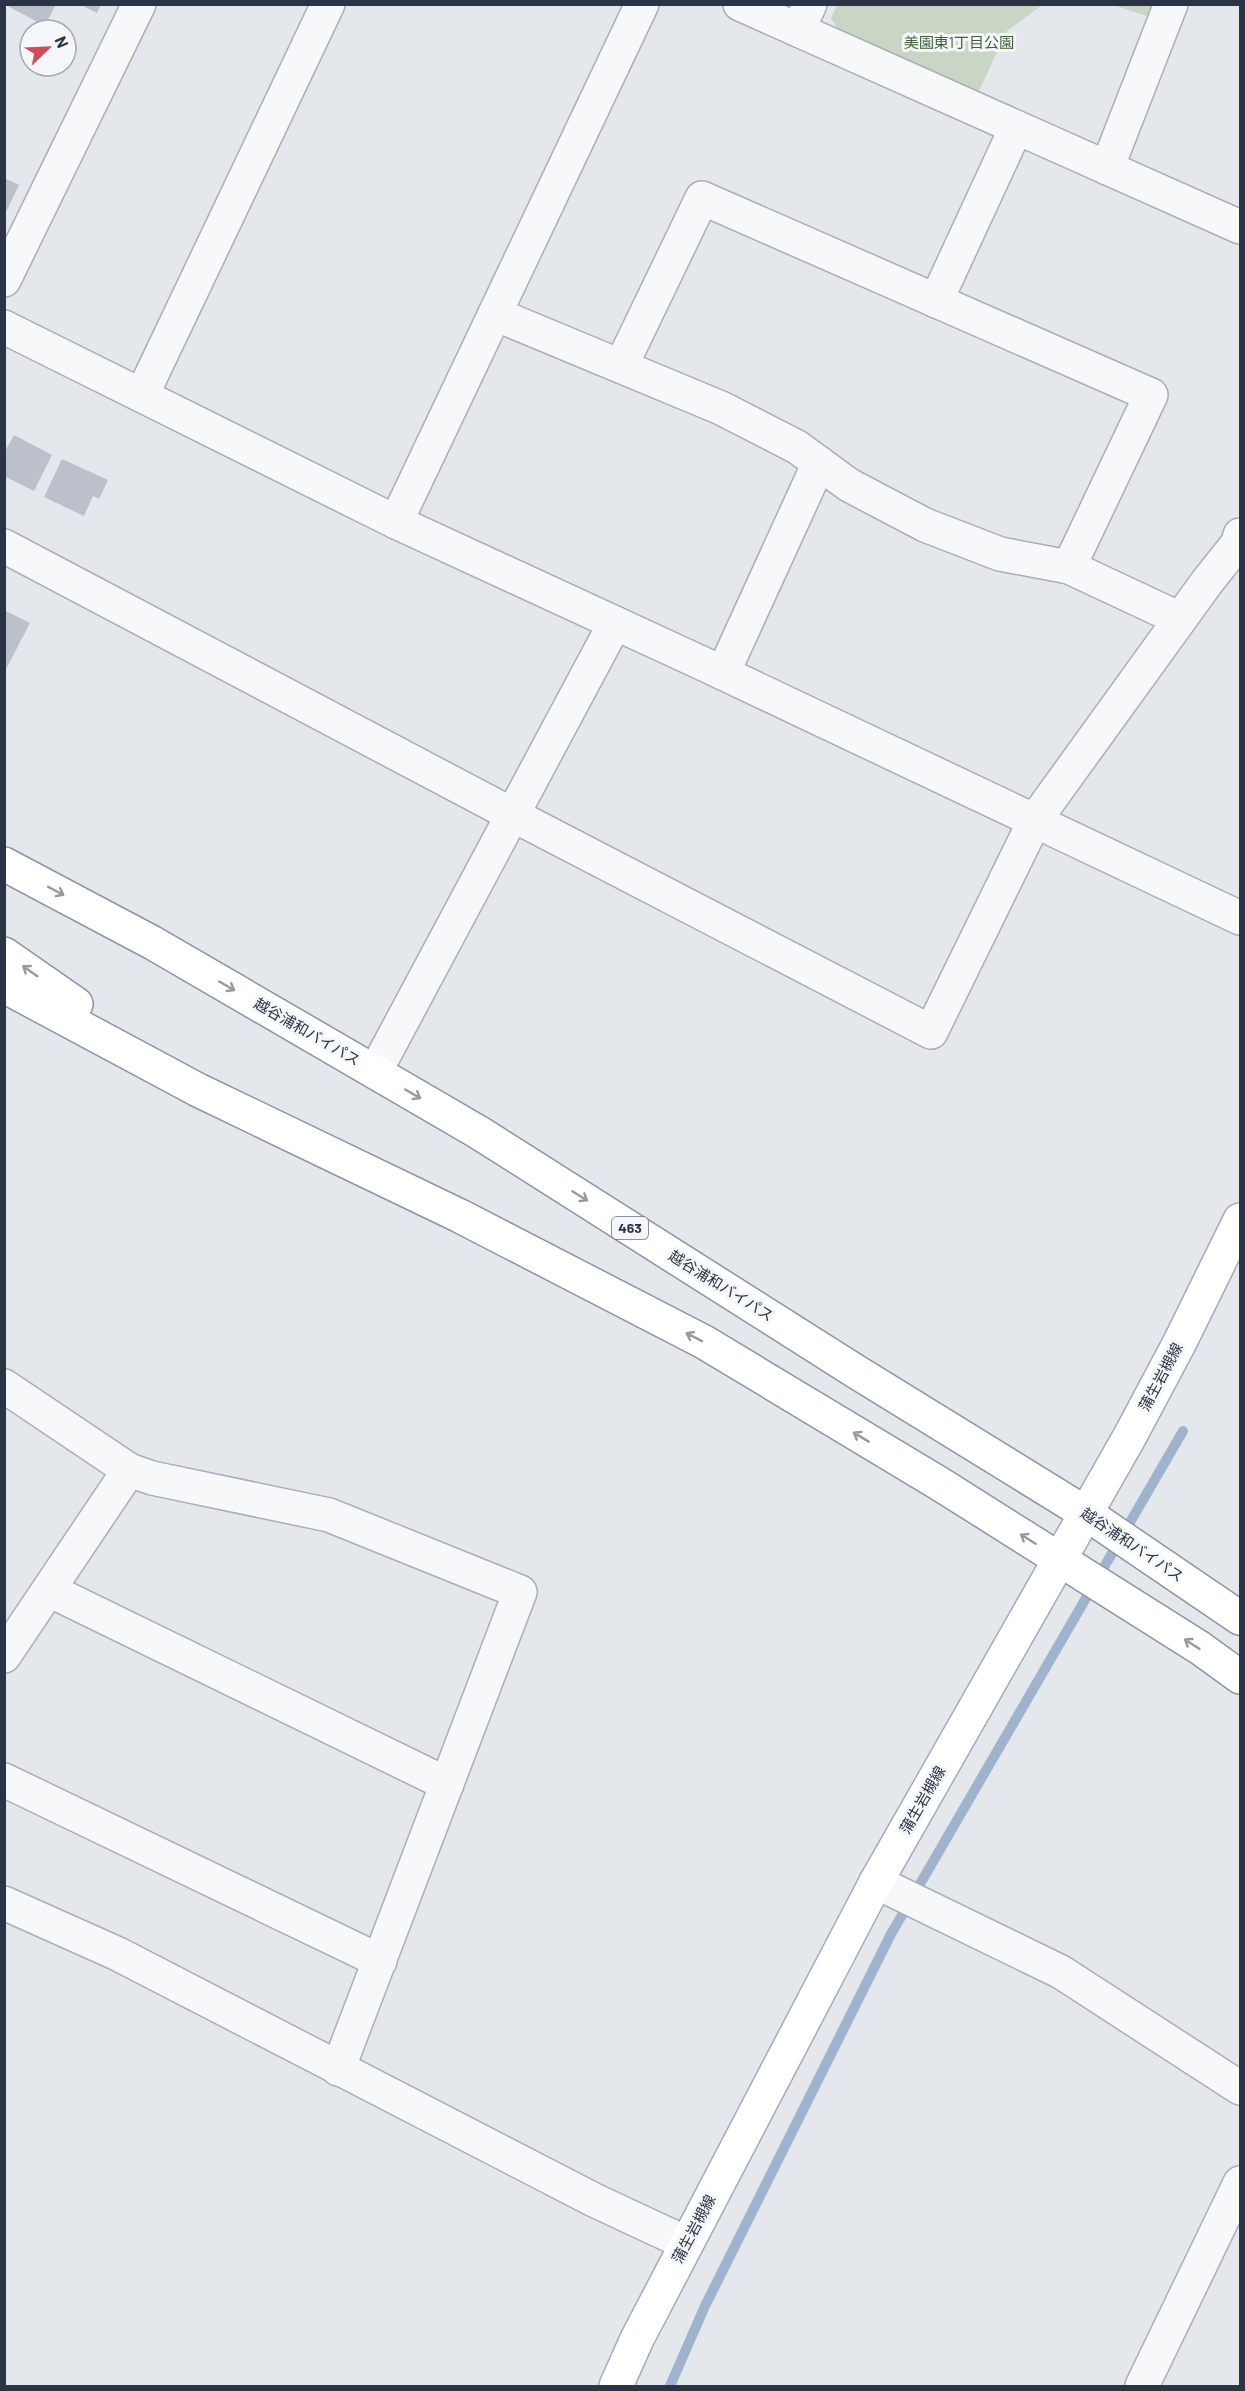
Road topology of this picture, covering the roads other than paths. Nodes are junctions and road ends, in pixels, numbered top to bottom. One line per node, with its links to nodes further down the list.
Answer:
1 (139, 4): 10 (street)
2 (328, 4): 15 (street)
3 (642, 4): 12 (street)
4 (740, 4): 6 (street)
5 (1171, 4): 8 (street)
6 (804, 17): 7 (street)
7 (1016, 128): 8 (street); 11 (street)
8 (1107, 168): 9 (street)
9 (1240, 227)
10 (4, 280)
11 (936, 301): 14 (street); 20 (street)
12 (495, 314): 14 (street); 17 (street)
13 (4, 327): 15 (street)
14 (621, 366): 16 (street)
15 (142, 395): 17 (street)
16 (819, 463): 20 (street); 23 (street)
17 (396, 522): 22 (street)
18 (1240, 535): 21 (street)
19 (4, 546): 24 (street)
20 (1069, 567): 21 (street)
21 (1180, 619): 25 (street)
22 (615, 623): 23 (street); 24 (street)
23 (723, 673): 25 (street)
24 (511, 814): 25 (street); 30 (street)
25 (1035, 820): 27 (street)
26 (4, 864): 30 (main road, 越谷浦和バイパス / 463, one-way to 30)
27 (1240, 918)
28 (4, 954): 31 (main road, one-way to 28)
29 (4, 987): 31 (main road)
30 (375, 1072): 35 (main road, 越谷浦和バイパス / 463, one-way to 35)
31 (198, 1090): 36 (main road, one-way to 31)
32 (1240, 1220): 35 (main road, 蒲生岩槻線)
33 (4, 1386): 34 (street)
34 (129, 1470): 37 (street); 42 (street)
35 (1087, 1514): 36 (main road, 蒲生岩槻線); 38 (main road, 越谷浦和バイパス / 463)
36 (1061, 1560): 40 (main road, one-way to 36); 43 (main road, 蒲生岩槻線)
37 (49, 1590): 39 (street); 42 (street)
38 (1240, 1617)
39 (4, 1656)
40 (1240, 1677)
41 (4, 1780): 45 (street)
42 (447, 1784): 45 (street)
43 (876, 1882): 47 (street); 49 (main road, 蒲生岩槻線)
44 (4, 1904): 46 (street)
45 (380, 1961): 46 (street)
46 (338, 2069): 49 (street)
47 (1240, 2088)
48 (1240, 2182): 51 (street)
49 (686, 2243): 50 (main road, 蒲生岩槻線)
50 (616, 2386)
51 (1142, 2386)

